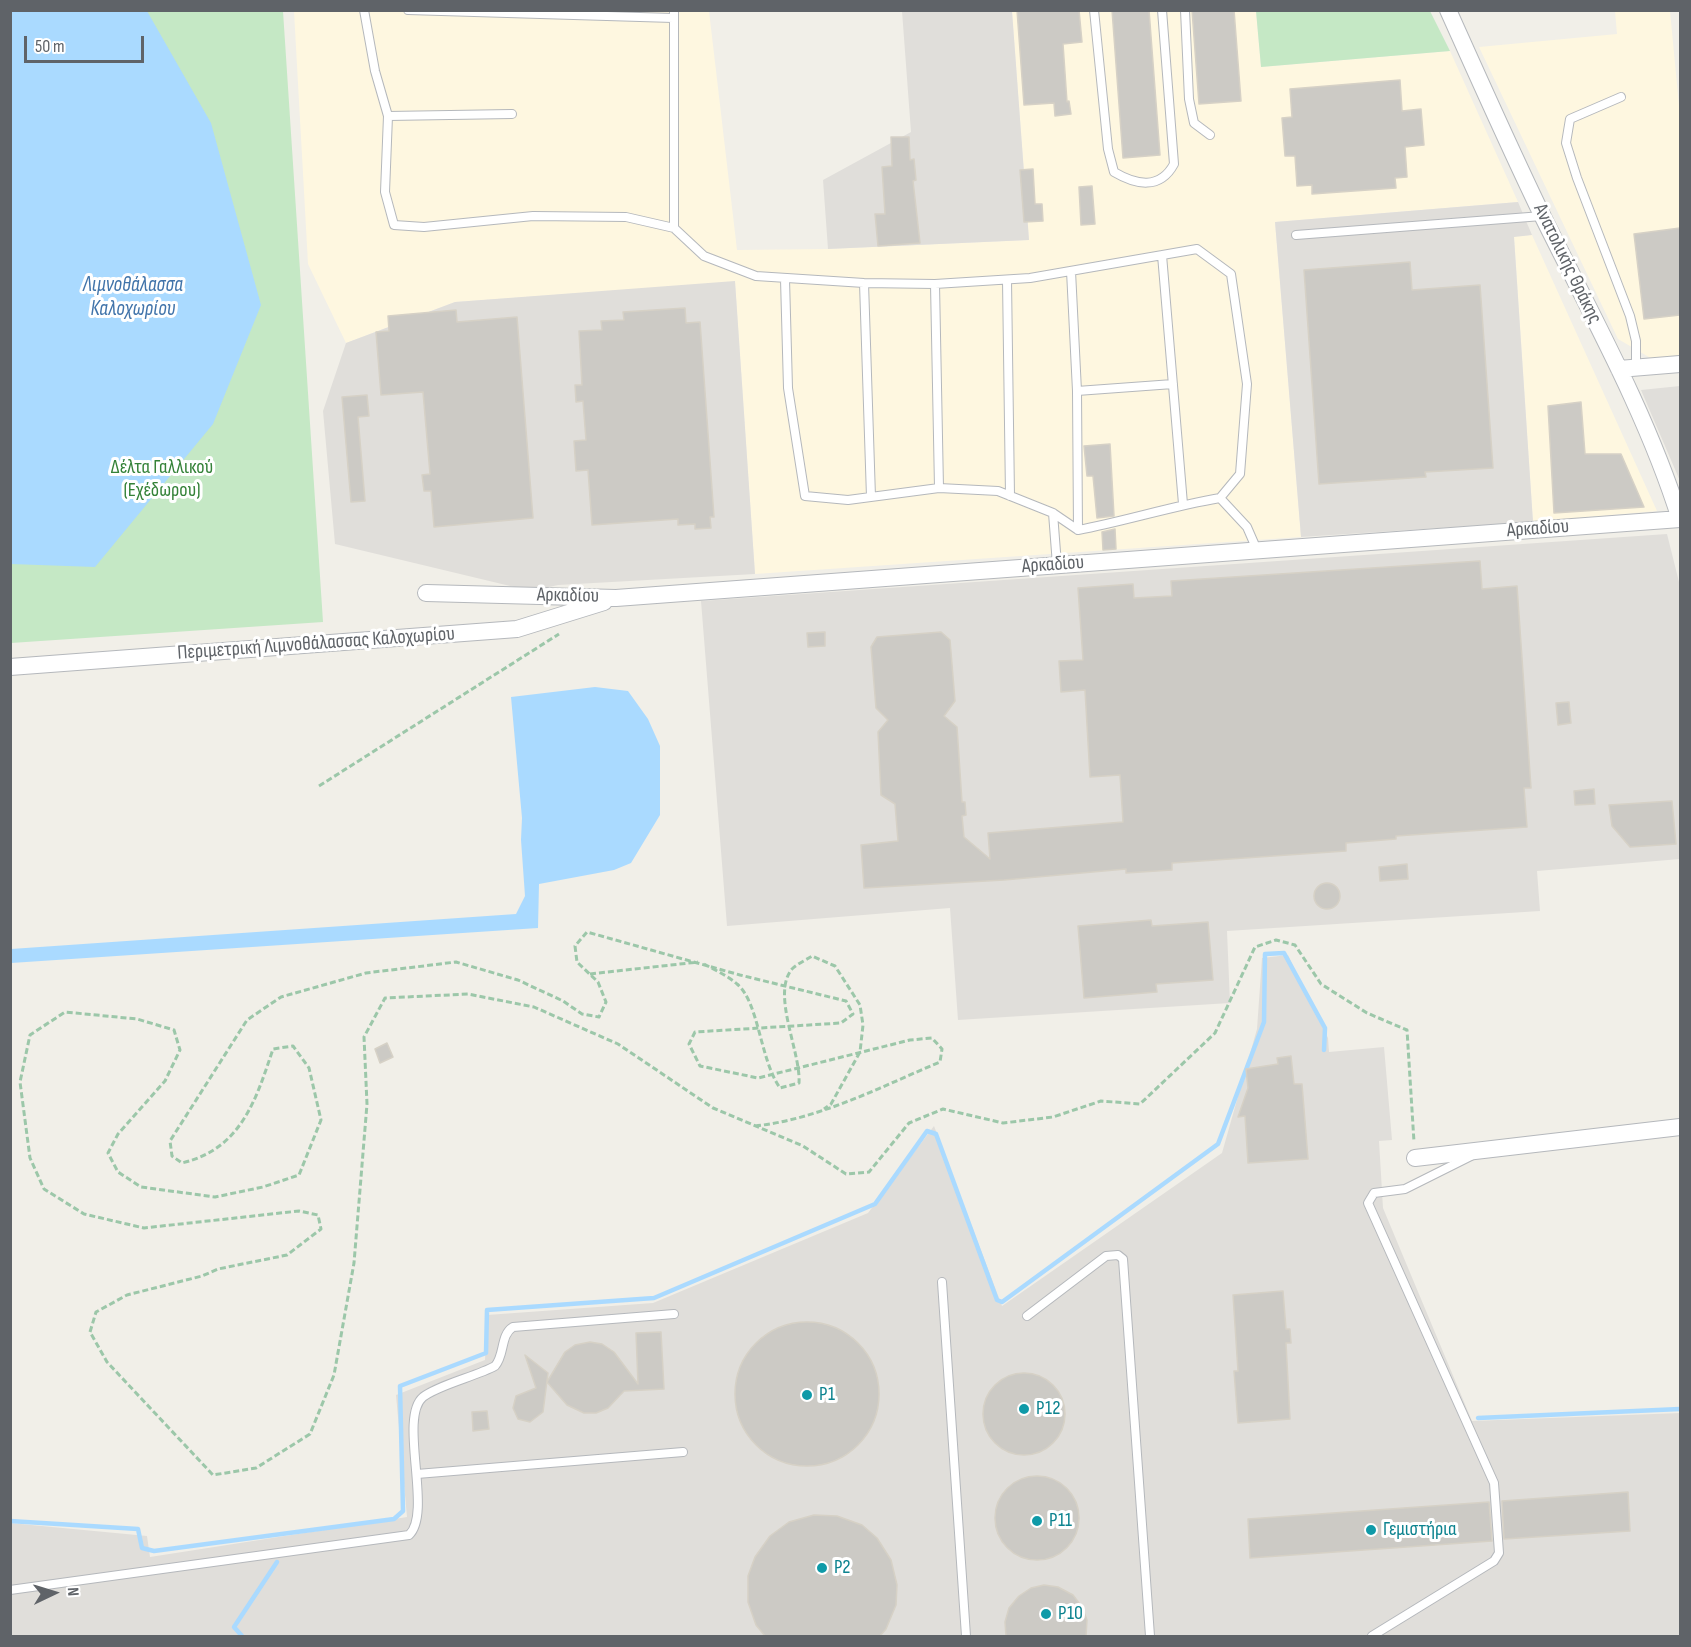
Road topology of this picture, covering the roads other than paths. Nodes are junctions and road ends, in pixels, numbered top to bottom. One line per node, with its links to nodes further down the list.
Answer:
1 (364, 10): 10 (lane)
2 (408, 10): 7 (lane)
3 (1094, 10): 4 (lane)
4 (1162, 10)
5 (1185, 10): 11 (lane)
6 (1448, 10): 12 (street, Ανατολικής Θράκης)
7 (673, 14): 13 (lane)
8 (1621, 97): 22 (lane)
9 (512, 114): 10 (lane)
10 (388, 116): 13 (lane)
11 (1210, 135)
12 (1542, 216): 14 (lane); 22 (street, Ανατολικής Θράκης)
13 (674, 228): 17 (lane)
14 (1296, 234)
15 (1162, 255): 16 (lane); 23 (lane); 28 (lane)
16 (1071, 271): 18 (lane); 24 (lane)
17 (785, 279): 19 (lane); 27 (lane)
18 (1007, 280): 20 (lane); 26 (lane)
19 (864, 283): 20 (lane); 27 (lane)
20 (935, 284): 25 (lane)
21 (1680, 364): 22 (street)
22 (1628, 369): 31 (street, Ανατολικής Θράκης)
23 (1173, 384): 24 (lane); 29 (lane)
24 (1077, 391): 32 (lane)
25 (939, 488): 26 (lane); 27 (lane)
26 (1010, 496): 30 (lane)
27 (871, 497)
28 (1220, 498): 29 (lane); 33 (lane)
29 (1183, 504): 32 (lane)
30 (1053, 513): 32 (lane); 34 (lane)
31 (1680, 519): 33 (street, Αρκαδίου)
32 (1078, 530)
33 (1257, 550): 34 (street, Αρκαδίου)
34 (1057, 565): 36 (street, Αρκαδίου)
35 (426, 593): 36 (street, Αρκαδίου)
36 (616, 598): 37 (street, Περιμετρική Λιμνοθάλασσας Καλοχωρίου)
37 (10, 667)
38 (1680, 1127): 39 (street)
39 (1483, 1150): 40 (street); 49 (lane)
40 (1415, 1158)
41 (942, 1282): 47 (lane)
42 (674, 1314): 45 (lane)
43 (1027, 1316): 48 (lane)
44 (683, 1452): 45 (lane)
45 (417, 1474): 46 (lane)
46 (10, 1590)
47 (966, 1636)
48 (1150, 1636)
49 (1372, 1636)

